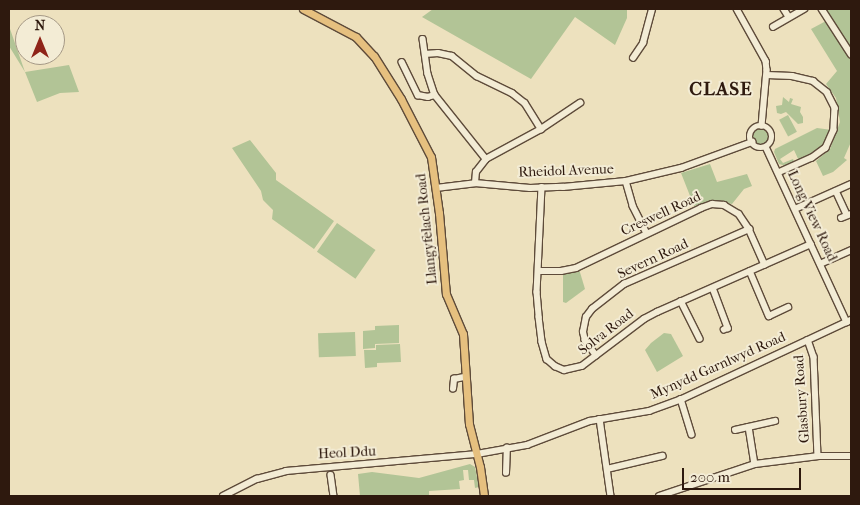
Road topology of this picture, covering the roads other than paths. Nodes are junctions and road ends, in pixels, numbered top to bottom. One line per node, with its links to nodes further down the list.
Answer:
1 (303, 9): 26 (main road, Llangyfelach Road)
2 (652, 9): 12 (street)
3 (737, 9): 14 (street)
4 (784, 9): 7 (street)
5 (804, 9): 7 (street)
6 (822, 9): 11 (street)
7 (789, 17): 8 (street)
8 (773, 27)
9 (423, 39): 10 (street)
10 (425, 54): 15 (street); 18 (street)
11 (851, 54)
12 (633, 58)
13 (402, 62): 15 (street)
14 (767, 75): 17 (street); 22 (street)
15 (435, 95): 21 (street)
16 (580, 103): 18 (street)
17 (762, 126): 19 (street); 20 (street)
18 (541, 129): 21 (street)
19 (752, 142): 20 (street); 23 (street, Rheidol Avenue)
20 (766, 147): 22 (street, Long View Road)
21 (486, 159): 24 (street)
22 (778, 173): 29 (street, Long View Road)
23 (626, 181): 27 (street, Rheidol Avenue); 32 (street)
24 (474, 183): 26 (street, Rheidol Avenue); 27 (street, Rheidol Avenue)
25 (851, 184): 28 (street)
26 (436, 188): 47 (main road, Llangyfelach Road)
27 (542, 188): 37 (street, Solva Road)
28 (836, 191): 29 (street); 30 (street)
29 (795, 209): 33 (street, Long View Road)
30 (847, 216)
31 (749, 229): 32 (street, Creswell Road); 36 (street, Creswell Road); 46 (street, Severn Road)
32 (647, 233): 37 (street, Creswell Road)
33 (811, 244): 35 (street, Long View Road); 36 (street, Solva Road)
34 (851, 250): 35 (street)
35 (820, 264): 42 (street, Long View Road)
36 (765, 265): 38 (street, Solva Road)
37 (538, 271): 46 (street, Solva Road)
38 (750, 272): 39 (street, Solva Road); 41 (street)
39 (713, 288): 40 (street, Solva Road); 43 (street)
40 (681, 301): 44 (street); 46 (street, Solva Road)
41 (788, 307)
42 (849, 321): 45 (street, Mynydd Garnlwyd Road)
43 (724, 330)
44 (700, 339)
45 (808, 340): 49 (street, Mynydd Garnlwyd Road); 58 (street, Glasbury Road)
46 (596, 356)
47 (464, 377): 48 (street); 56 (main road, Llangyfelach Road)
48 (453, 388)
49 (681, 399): 50 (street, Mynydd Garnlwyd Road); 54 (street)
50 (600, 419): 55 (street, Mynydd Garnlwyd Road); 61 (street)
51 (775, 420): 52 (street)
52 (749, 427): 53 (street); 60 (street)
53 (735, 430)
54 (692, 434)
55 (507, 448): 56 (street, Mynydd Garnlwyd Road); 62 (street)
56 (477, 454): 64 (street, Heol Ddu); 66 (main road, Llangyfelach Road)
57 (662, 456): 61 (street)
58 (818, 456): 59 (street); 60 (street)
59 (851, 456)
60 (755, 464): 68 (street)
61 (607, 469): 67 (street)
62 (506, 473)
63 (331, 475): 65 (street)
64 (223, 496)
65 (334, 496)
66 (484, 496)
67 (610, 496)
68 (659, 496)

